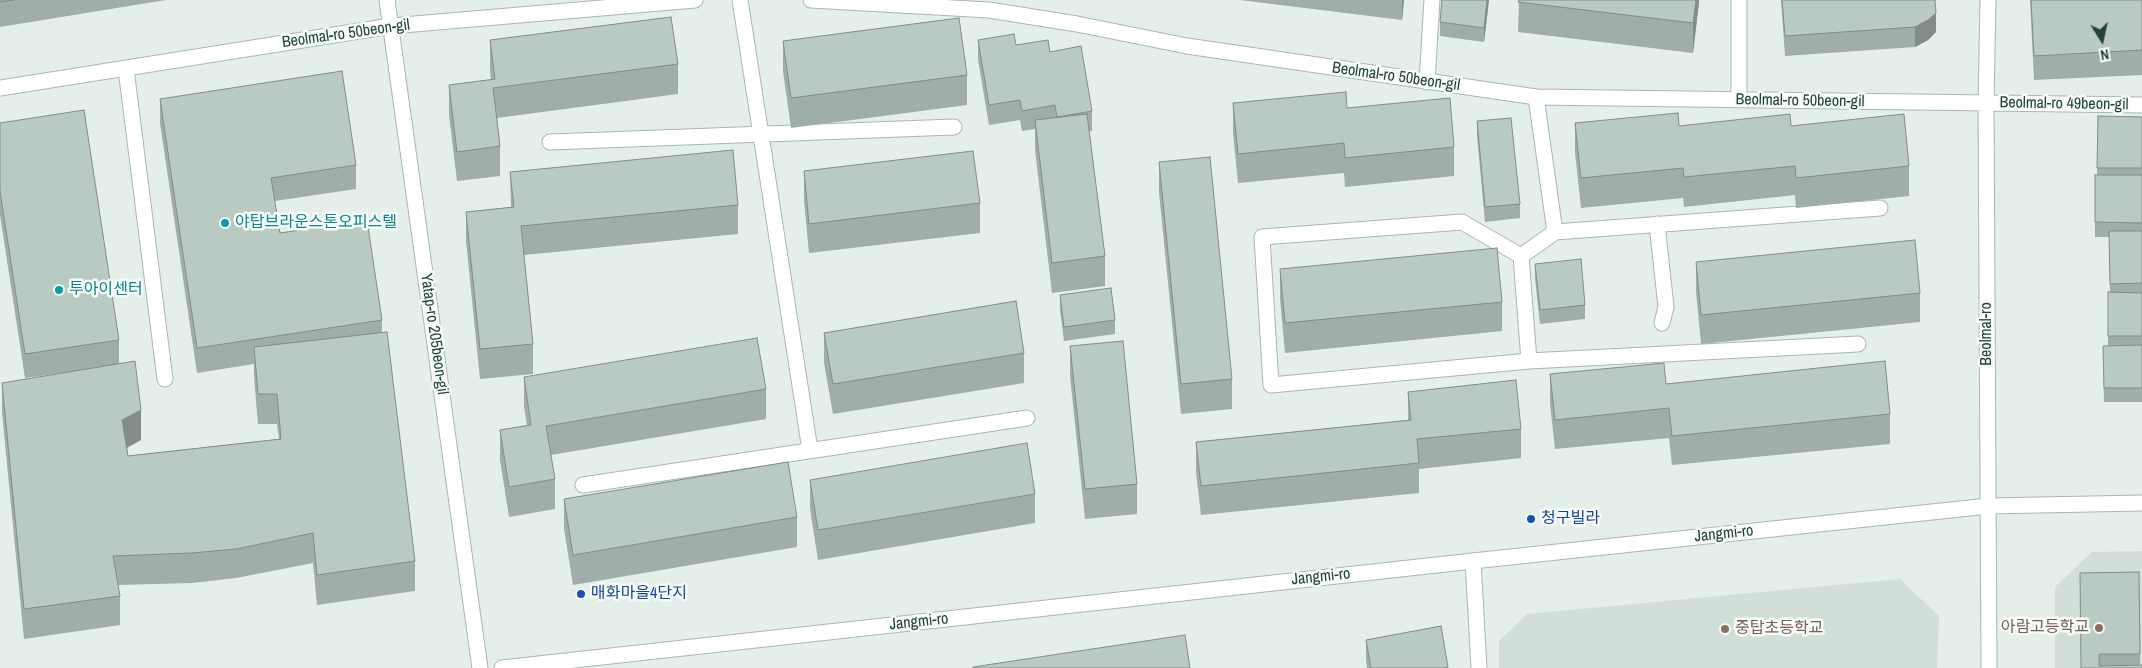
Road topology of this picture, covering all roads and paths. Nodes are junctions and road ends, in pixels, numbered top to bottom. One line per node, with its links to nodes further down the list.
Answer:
1 (387, 0): 8 (street, Yatap-ro 205beon-gil)
2 (695, 0): 8 (street, Beolmal-ro 50beon-gil)
3 (740, 0): 17 (street)
4 (811, 0): 10 (street, Beolmal-ro 50beon-gil)
5 (1432, 0): 10 (street)
6 (1739, 0): 13 (street)
7 (1988, 0): 14 (street, Beolmal-ro)
8 (391, 26): 9 (street, Beolmal-ro 50beon-gil); 33 (street, Yatap-ro 205beon-gil)
9 (126, 69): 11 (street, Beolmal-ro 50beon-gil); 26 (street)
10 (1428, 82): 12 (street, Beolmal-ro 50beon-gil)
11 (0, 88)
12 (1536, 97): 13 (street, Beolmal-ro 50beon-gil); 21 (street)
13 (1739, 100): 14 (street, Beolmal-ro 50beon-gil)
14 (1986, 103): 15 (street, Beolmal-ro 49beon-gil); 31 (street, Beolmal-ro)
15 (2142, 105)
16 (954, 127): 17 (street)
17 (760, 135): 18 (street); 28 (street)
18 (550, 142)
19 (1880, 208): 20 (street)
20 (1657, 224): 21 (street); 23 (street)
21 (1555, 232): 22 (street)
22 (1521, 256): 25 (street); 25 (street)
23 (1662, 324)
24 (1858, 344): 25 (street)
25 (1529, 361)
26 (165, 379)
27 (1027, 418): 28 (street)
28 (810, 450): 29 (street)
29 (583, 485)
30 (2142, 503): 31 (street, Jangmi-ro)
31 (1988, 506): 32 (street, Jangmi-ro); 36 (street, Beolmal-ro)
32 (1473, 560): 34 (street, Jangmi-ro); 35 (street)
33 (480, 668)
34 (502, 668)
35 (1479, 668)
36 (1989, 668)

